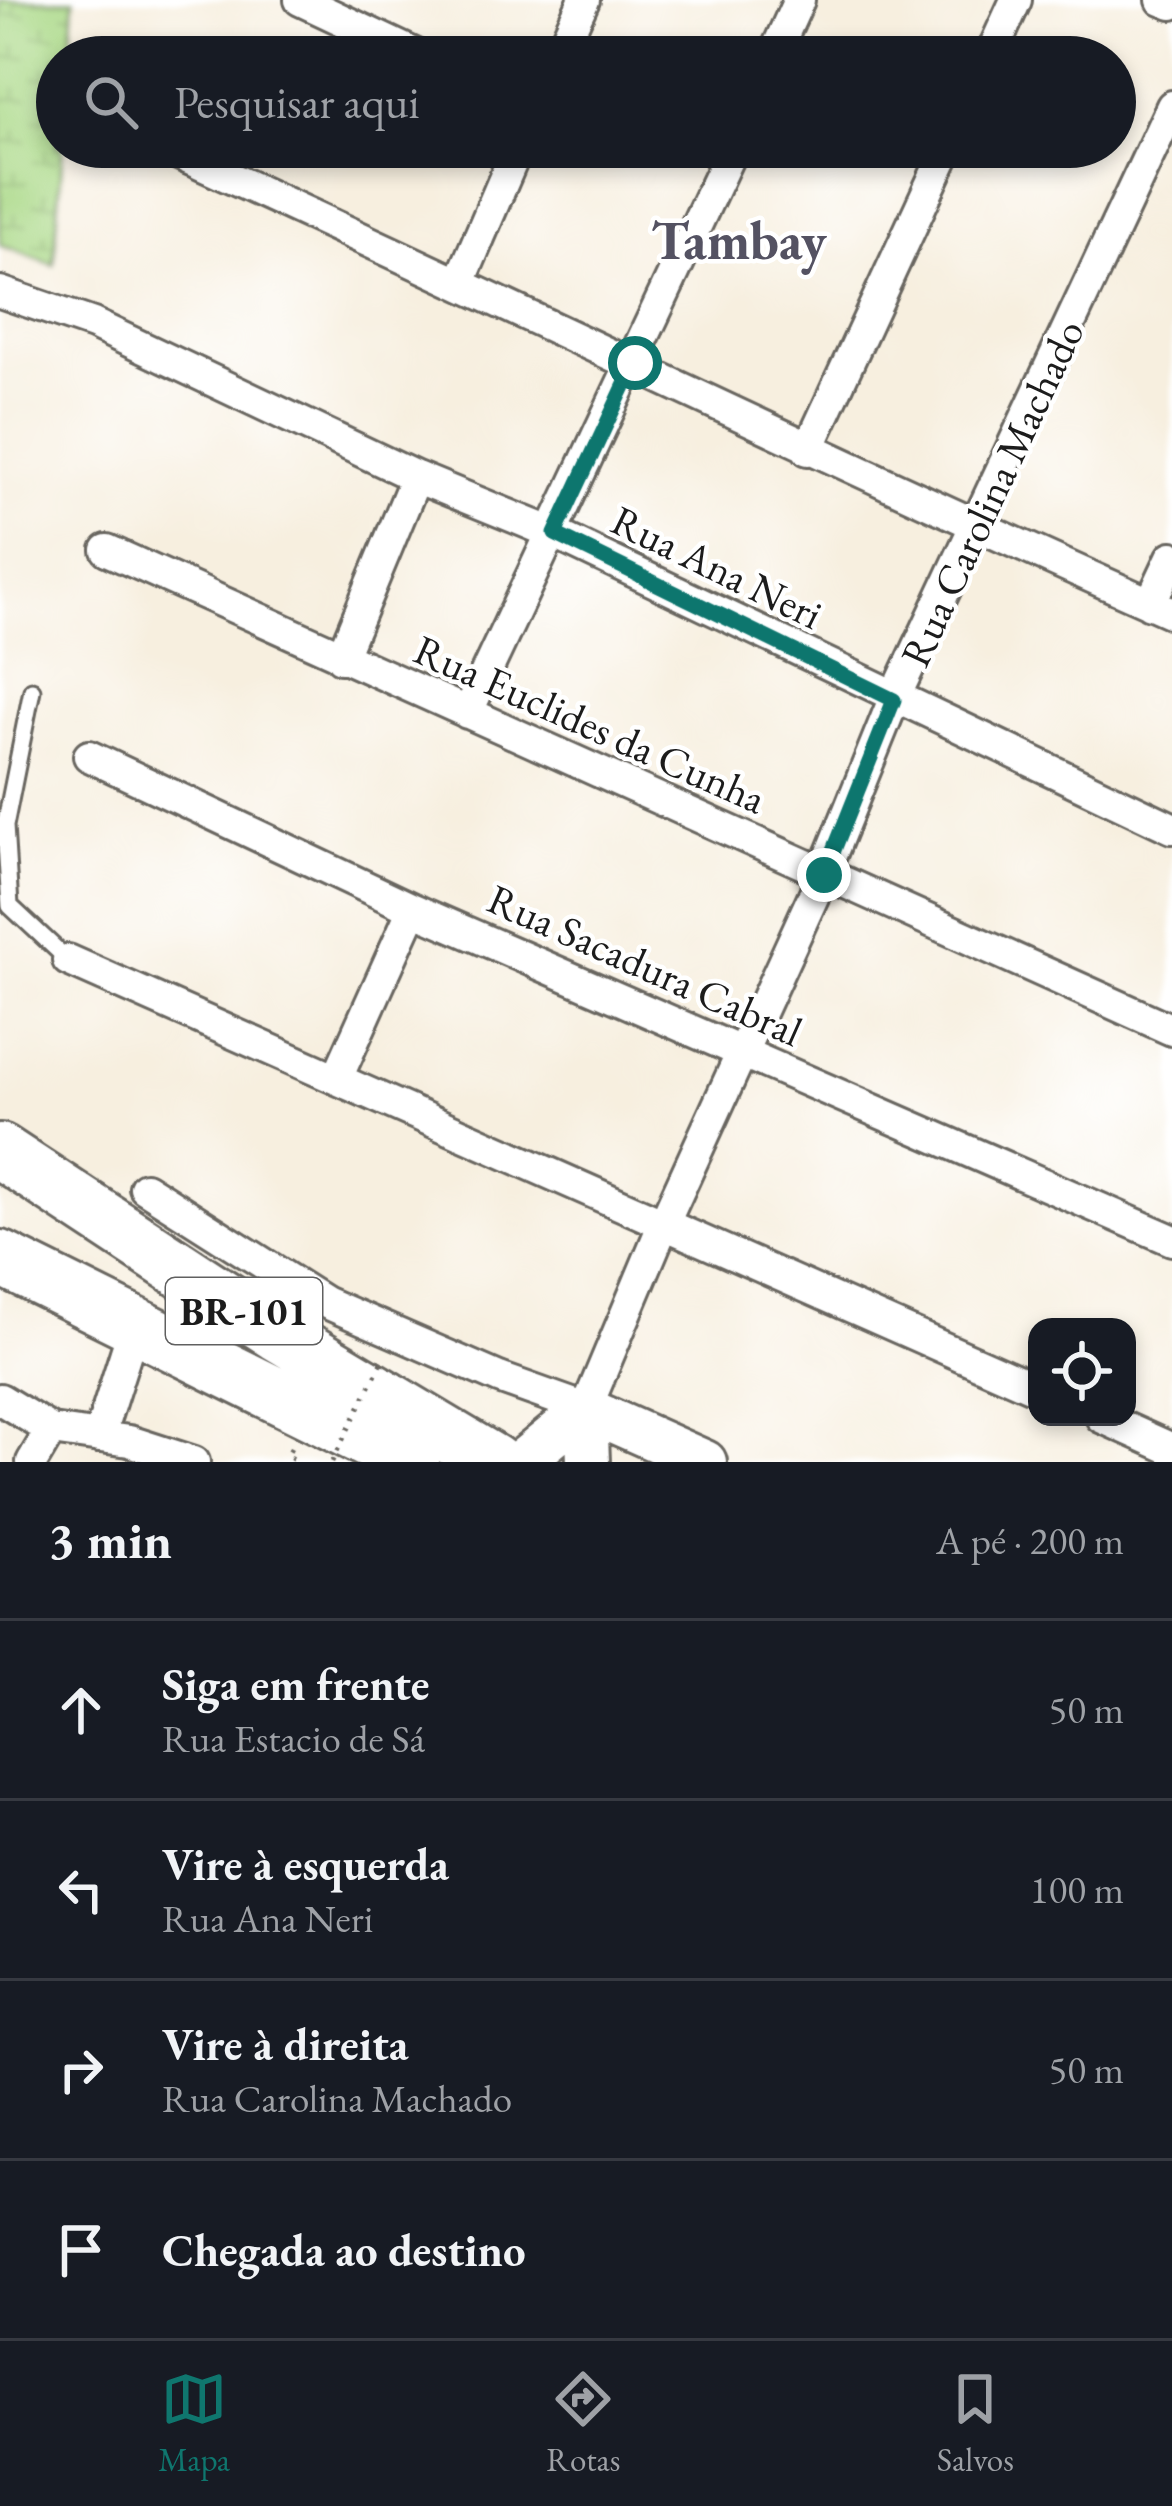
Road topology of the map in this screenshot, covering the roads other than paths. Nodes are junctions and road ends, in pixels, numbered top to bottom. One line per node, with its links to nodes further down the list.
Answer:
1 (300, 0): 7 (street)
2 (584, 0): 8 (street)
3 (799, 0): 9 (street)
4 (1016, 0): 10 (street)
5 (1162, 0): 6 (street)
6 (1172, 4)
7 (376, 36)
8 (568, 36)
9 (783, 36)
10 (1000, 36)
11 (1172, 106): 21 (street, Rua Carolina Machado)
12 (209, 168): 16 (street)
13 (509, 168): 16 (street)
14 (723, 168): 18 (street)
15 (938, 168): 19 (street)
16 (460, 282): 18 (street)
17 (0, 292): 20 (street, Rua Ana Neri)
18 (635, 363): 19 (street); 22 (street)
19 (808, 450): 21 (street)
20 (416, 476): 22 (street, Rua Ana Neri); 26 (street)
21 (979, 526): 25 (street); 28 (street, Rua Carolina Machado)
22 (555, 534): 28 (street, Rua Ana Neri); 29 (street)
23 (107, 550): 26 (street, Rua Euclides da Cunha)
24 (1172, 557): 25 (street)
25 (1161, 608)
26 (340, 658): 29 (street, Rua Euclides da Cunha)
27 (32, 690): 34 (lane)
28 (894, 700): 31 (street, Rua Ana Neri); 32 (street, Rua Carolina Machado)
29 (467, 713): 32 (street, Rua Euclides da Cunha)
30 (89, 756): 33 (street, Rua Sacadura Cabral)
31 (1172, 828)
32 (824, 875): 35 (street, Rua Euclides da Cunha); 36 (street, Rua Carolina Machado)
33 (413, 909): 36 (street, Rua Sacadura Cabral); 37 (street)
34 (68, 960): 37 (street)
35 (1172, 1030)
36 (740, 1054): 40 (street, Rua Carolina Machado); 41 (street, Rua Sacadura Cabral)
37 (337, 1078): 40 (street)
38 (0, 1151): 54 (highway, BR-101)
39 (145, 1188): 46 (street)
40 (664, 1222): 44 (street); 46 (street, Rua Carolina Machado)
41 (1172, 1240)
42 (0, 1258): 43 (highway, BR-101)
43 (135, 1324): 49 (street); 53 (highway, BR-101)
44 (1028, 1385)
45 (0, 1399): 48 (street)
46 (586, 1409): 55 (street, Rua Carolina Machado); 56 (street, Rua Carolina Machado); 57 (street)
47 (1121, 1426): 50 (street)
48 (51, 1430): 49 (street); 51 (street)
49 (99, 1437): 52 (street)
50 (1172, 1449)
51 (32, 1462)
52 (194, 1462)
53 (412, 1462)
54 (493, 1462)
55 (521, 1462)
56 (588, 1462)
57 (705, 1462)

